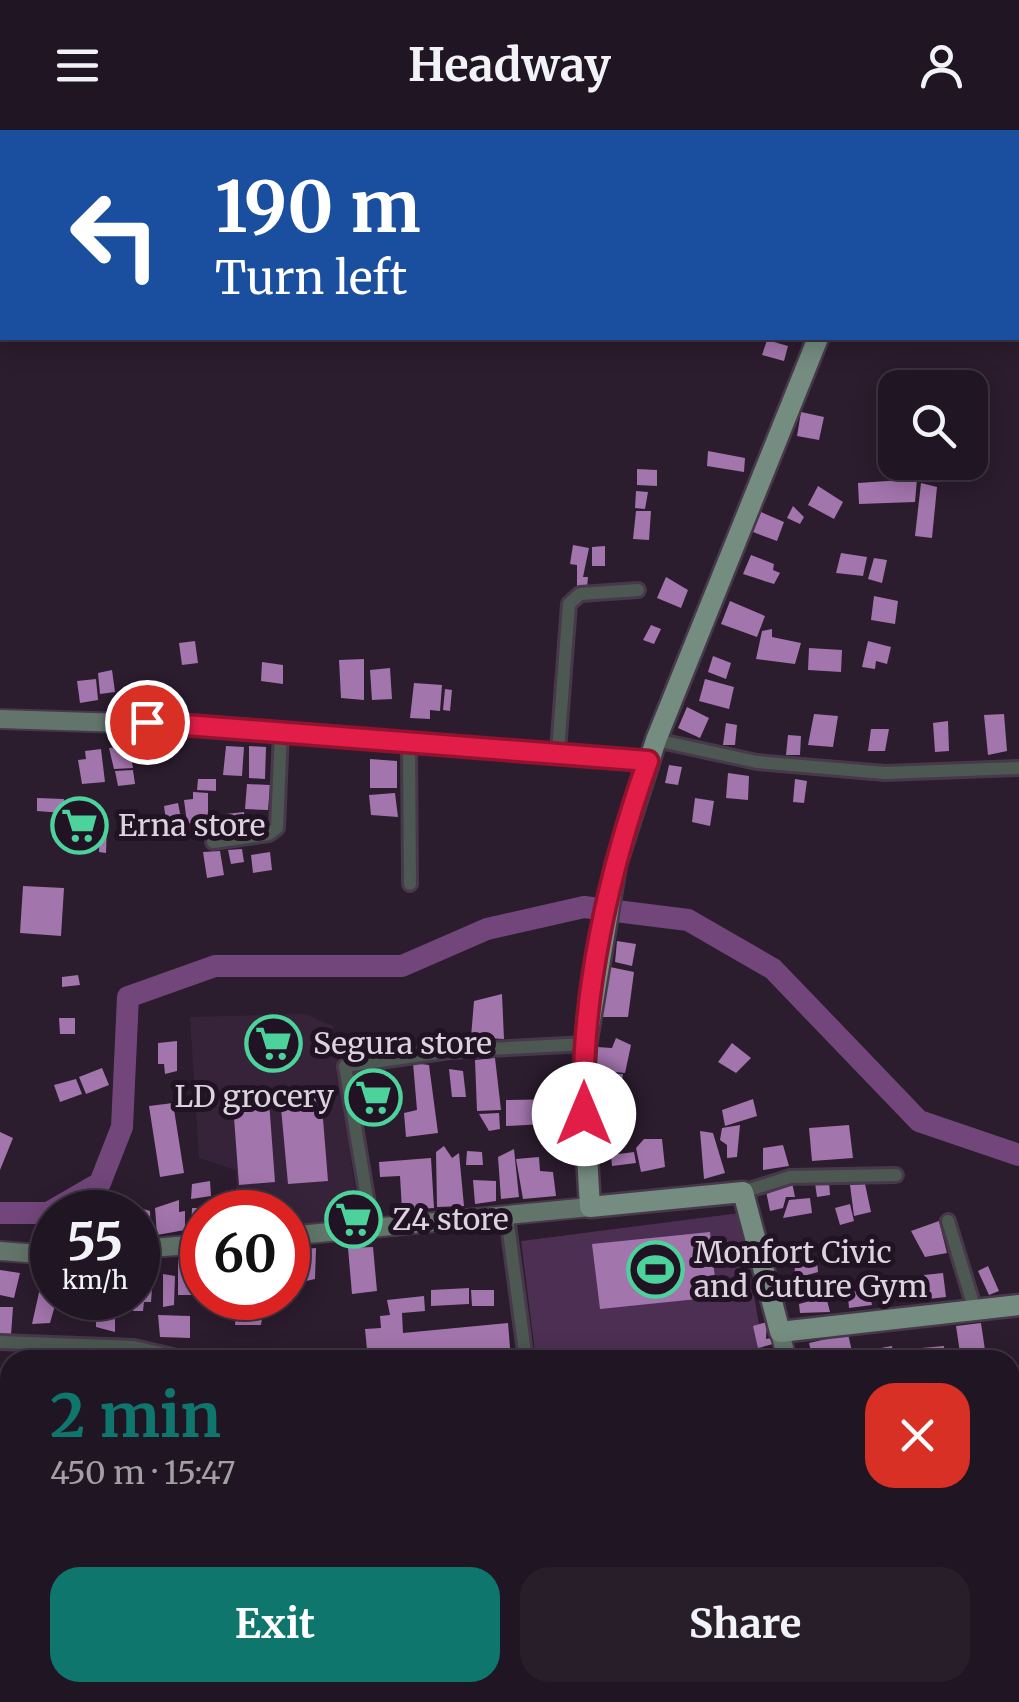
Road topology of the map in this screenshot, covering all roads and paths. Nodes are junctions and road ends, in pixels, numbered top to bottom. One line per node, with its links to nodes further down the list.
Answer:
1 (817, 340): 5 (main road)
2 (638, 590): 7 (street)
3 (0, 719): 4 (street)
4 (281, 731): 6 (street); 10 (street)
5 (656, 740): 8 (main road); 9 (street)
6 (410, 741): 7 (street); 11 (street)
7 (558, 751): 8 (street)
8 (648, 761): 12 (main road)
9 (1019, 768)
10 (213, 842)
11 (410, 884)
12 (586, 1044): 15 (main road); 18 (street)
13 (896, 1175): 14 (street)
14 (743, 1192): 15 (main road); 24 (main road)
15 (590, 1207): 16 (street)
16 (507, 1217): 18 (street); 27 (street)
17 (948, 1221): 23 (street)
18 (372, 1228): 19 (street)
19 (310, 1234)
20 (0, 1252): 21 (street)
21 (30, 1254)
22 (1019, 1305): 23 (main road)
23 (975, 1310): 24 (main road)
24 (780, 1332): 28 (street)
25 (0, 1342): 26 (street)
26 (147, 1350)
27 (525, 1350)
28 (784, 1350)

